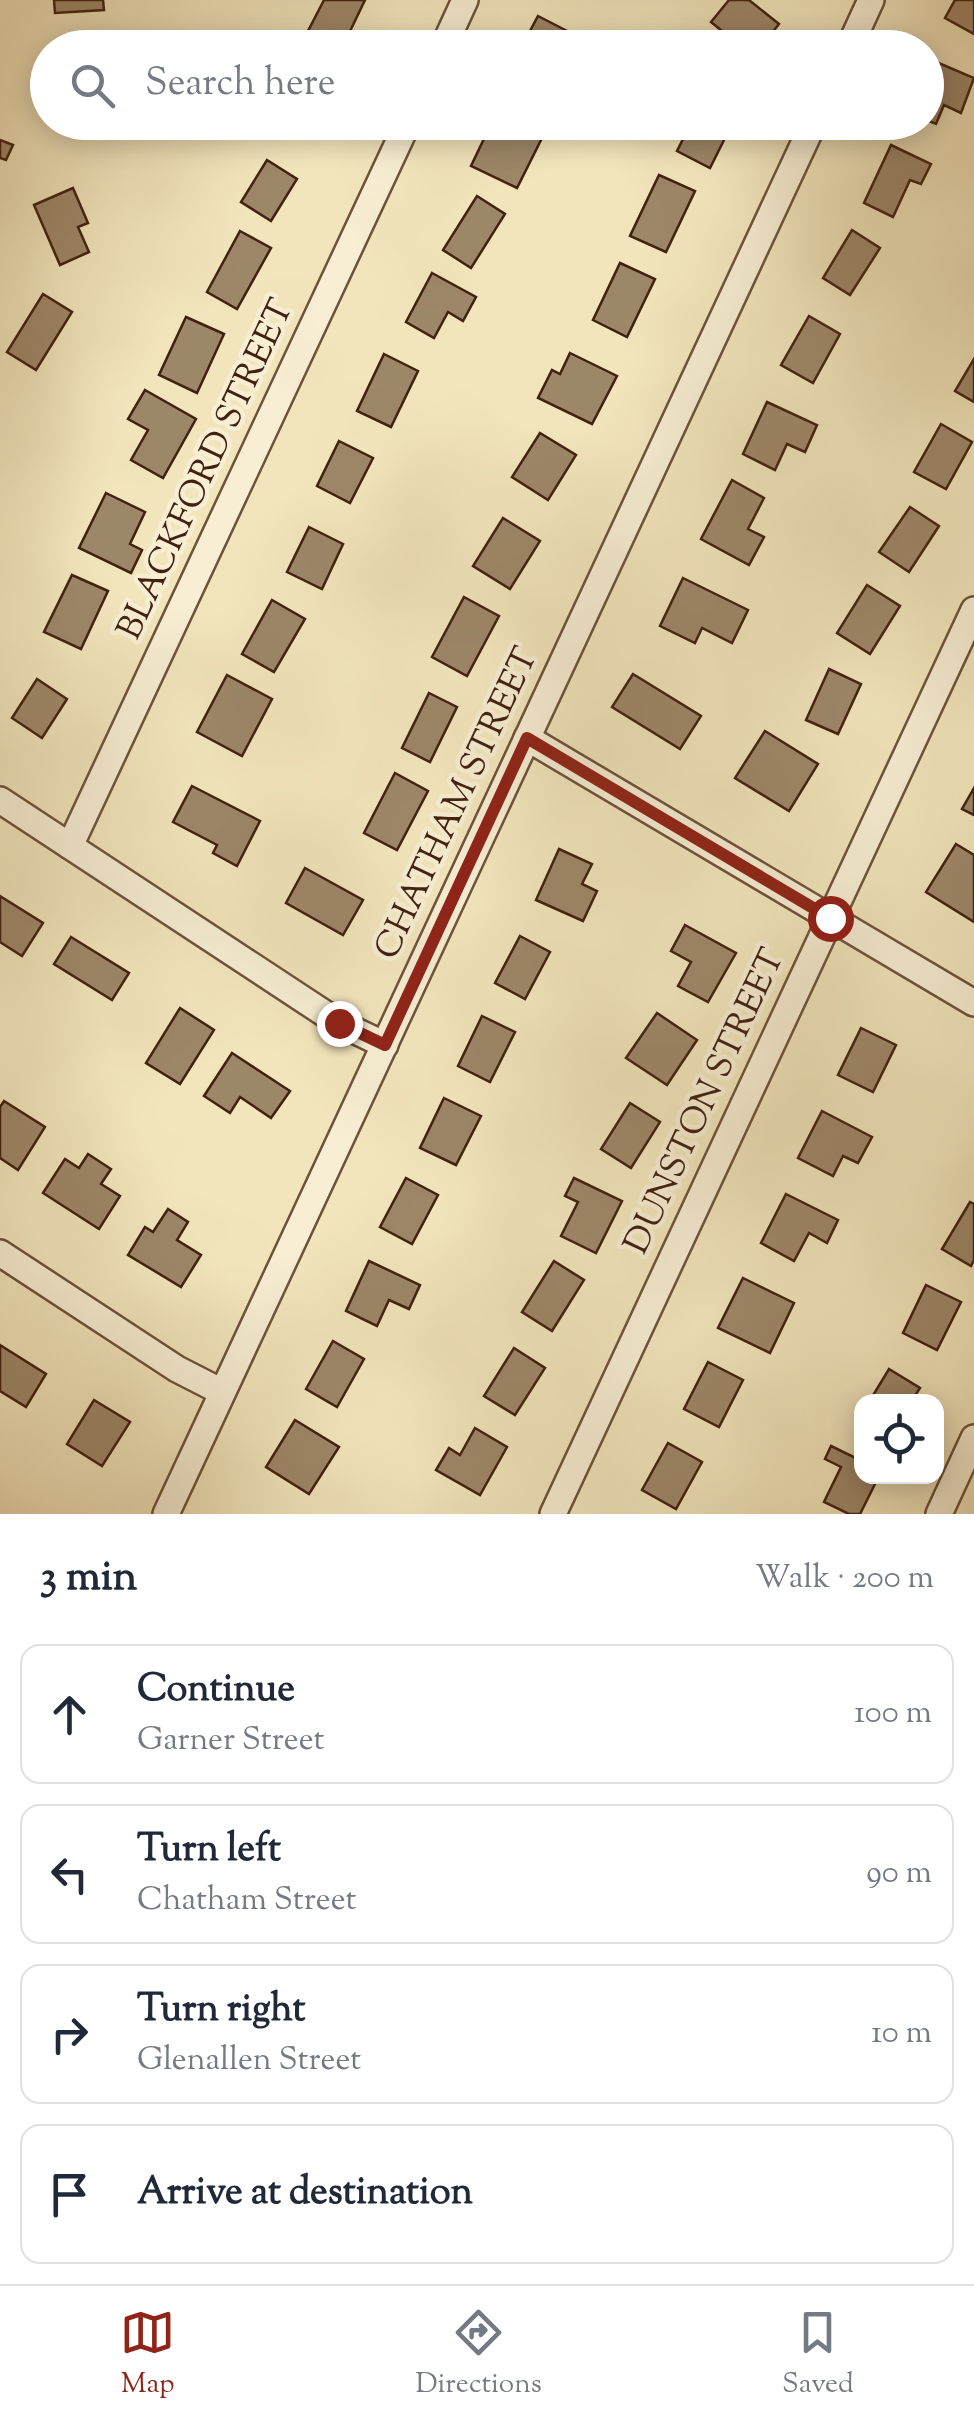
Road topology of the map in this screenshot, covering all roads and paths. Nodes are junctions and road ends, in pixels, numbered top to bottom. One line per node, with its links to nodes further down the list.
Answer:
1 (465, 0): 3 (street)
2 (871, 0): 4 (street)
3 (451, 30)
4 (857, 30)
5 (400, 140): 10 (street, BLACKFORD STREET)
6 (806, 140): 8 (street, CHATHAM STREET)
7 (974, 610): 11 (street, DUNSTON STREET)
8 (527, 738): 11 (street); 13 (street, CHATHAM STREET)
9 (0, 800): 10 (street)
10 (70, 846): 13 (street)
11 (830, 918): 12 (street); 18 (street, DUNSTON STREET)
12 (974, 1003)
13 (385, 1045): 15 (street, CHATHAM STREET)
14 (0, 1253): 15 (street)
15 (222, 1392): 17 (street, CHATHAM STREET)
16 (974, 1438): 19 (street)
17 (166, 1514)
18 (553, 1514)
19 (939, 1514)

